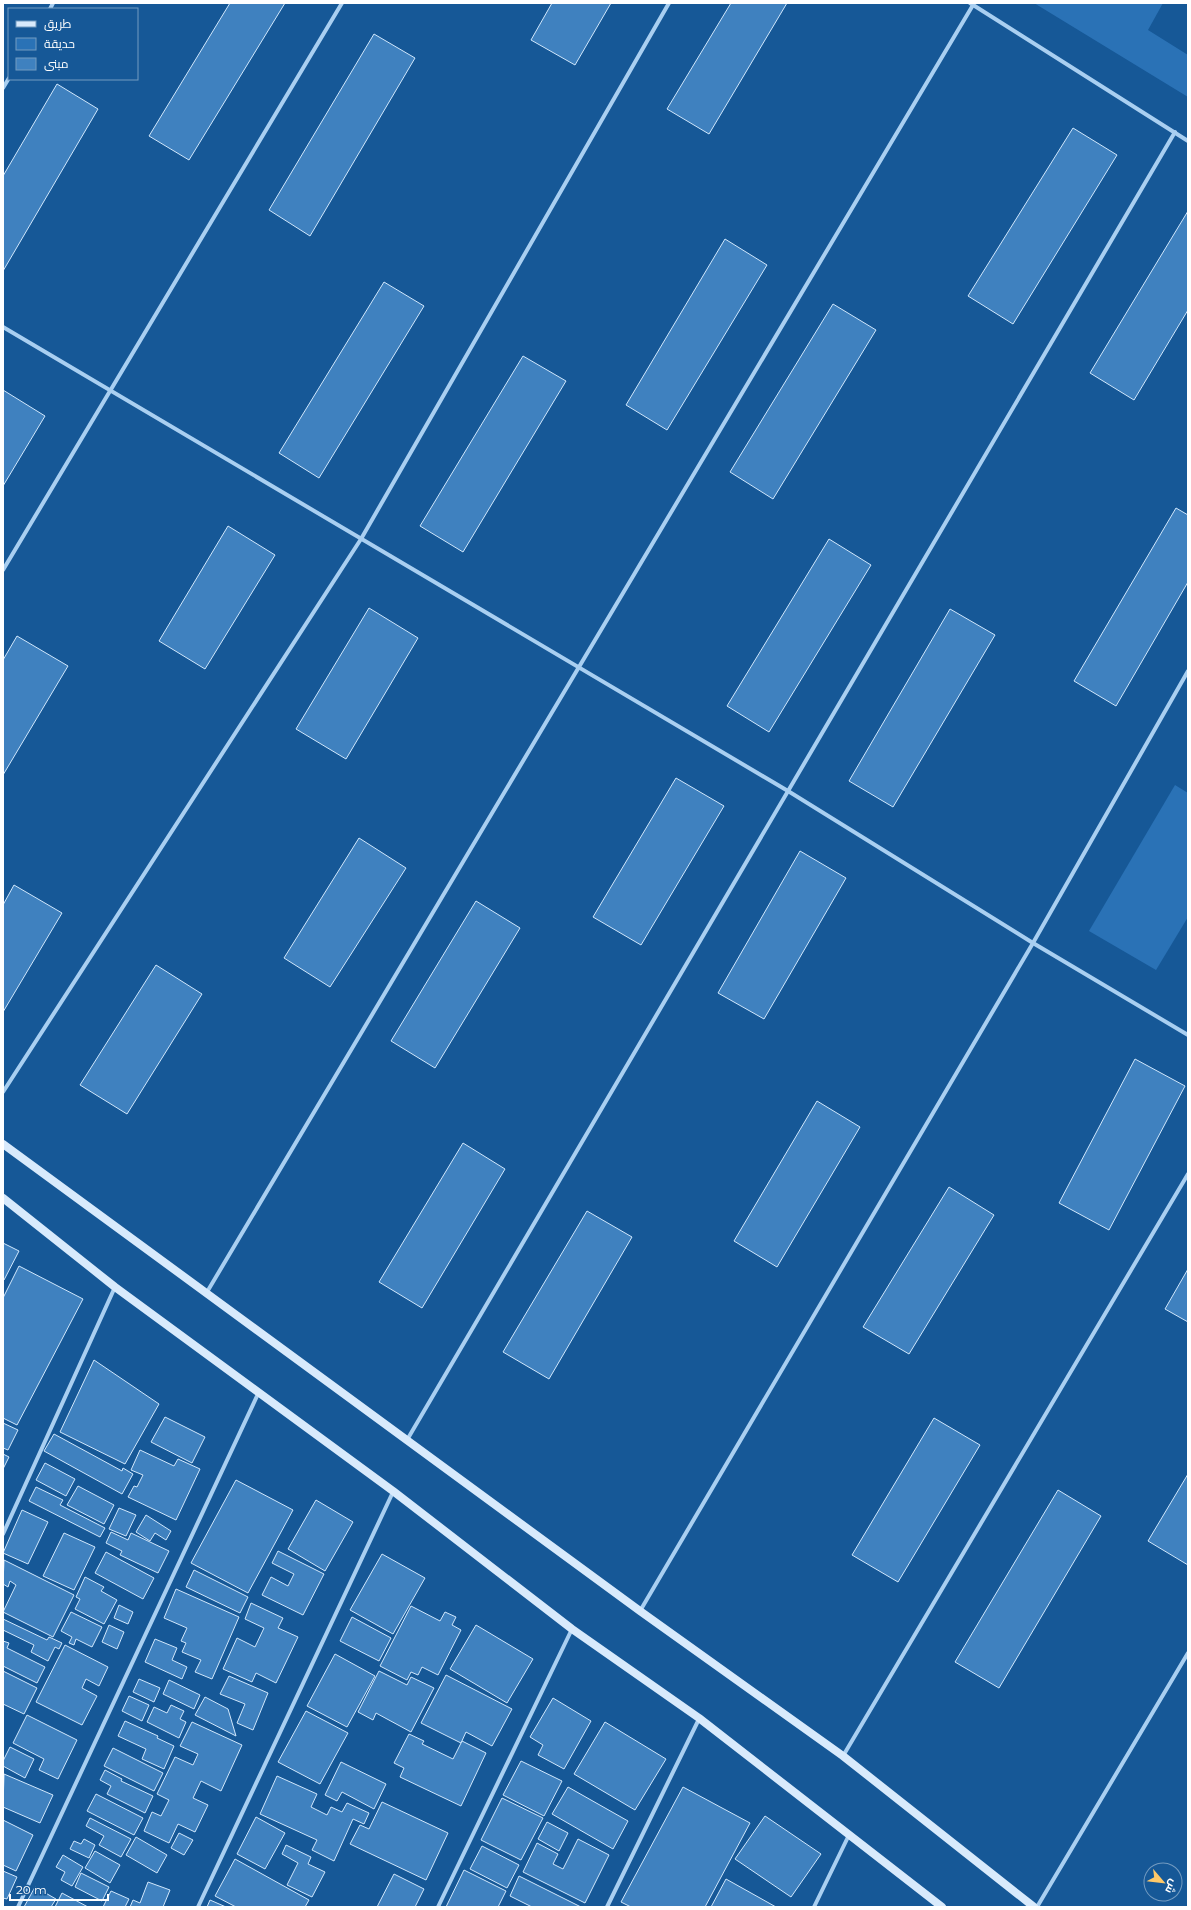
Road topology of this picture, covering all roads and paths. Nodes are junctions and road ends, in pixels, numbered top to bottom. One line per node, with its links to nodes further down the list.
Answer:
1 (342, 3): 7 (street)
2 (669, 3): 8 (street)
3 (971, 4): 4 (street); 10 (street)
4 (1175, 132): 5 (street); 12 (street)
5 (1188, 141)
6 (3, 327): 7 (street)
7 (112, 391): 8 (street); 9 (street)
8 (362, 539): 10 (street); 15 (street)
9 (3, 570)
10 (578, 667): 12 (street); 20 (street)
11 (1188, 670): 13 (street)
12 (788, 791): 13 (street); 22 (street)
13 (1033, 943): 14 (street); 25 (street)
14 (1188, 1035)
15 (3, 1092)
16 (3, 1144): 20 (main road)
17 (1188, 1174): 29 (street)
18 (3, 1198): 19 (main road)
19 (115, 1287): 21 (main road); 24 (street)
20 (207, 1292): 22 (main road)
21 (258, 1394): 23 (main road); 31 (street)
22 (407, 1440): 25 (main road)
23 (393, 1491): 26 (main road); 32 (street)
24 (3, 1534)
25 (640, 1611): 29 (main road)
26 (572, 1629): 28 (main road); 33 (street)
27 (1188, 1653): 38 (street)
28 (699, 1718): 30 (main road); 34 (street)
29 (843, 1756): 37 (main road)
30 (849, 1835): 35 (street); 36 (main road)
31 (18, 1907)
32 (198, 1907)
33 (438, 1907)
34 (607, 1907)
35 (814, 1907)
36 (942, 1907)
37 (1034, 1907)
38 (1037, 1907)

